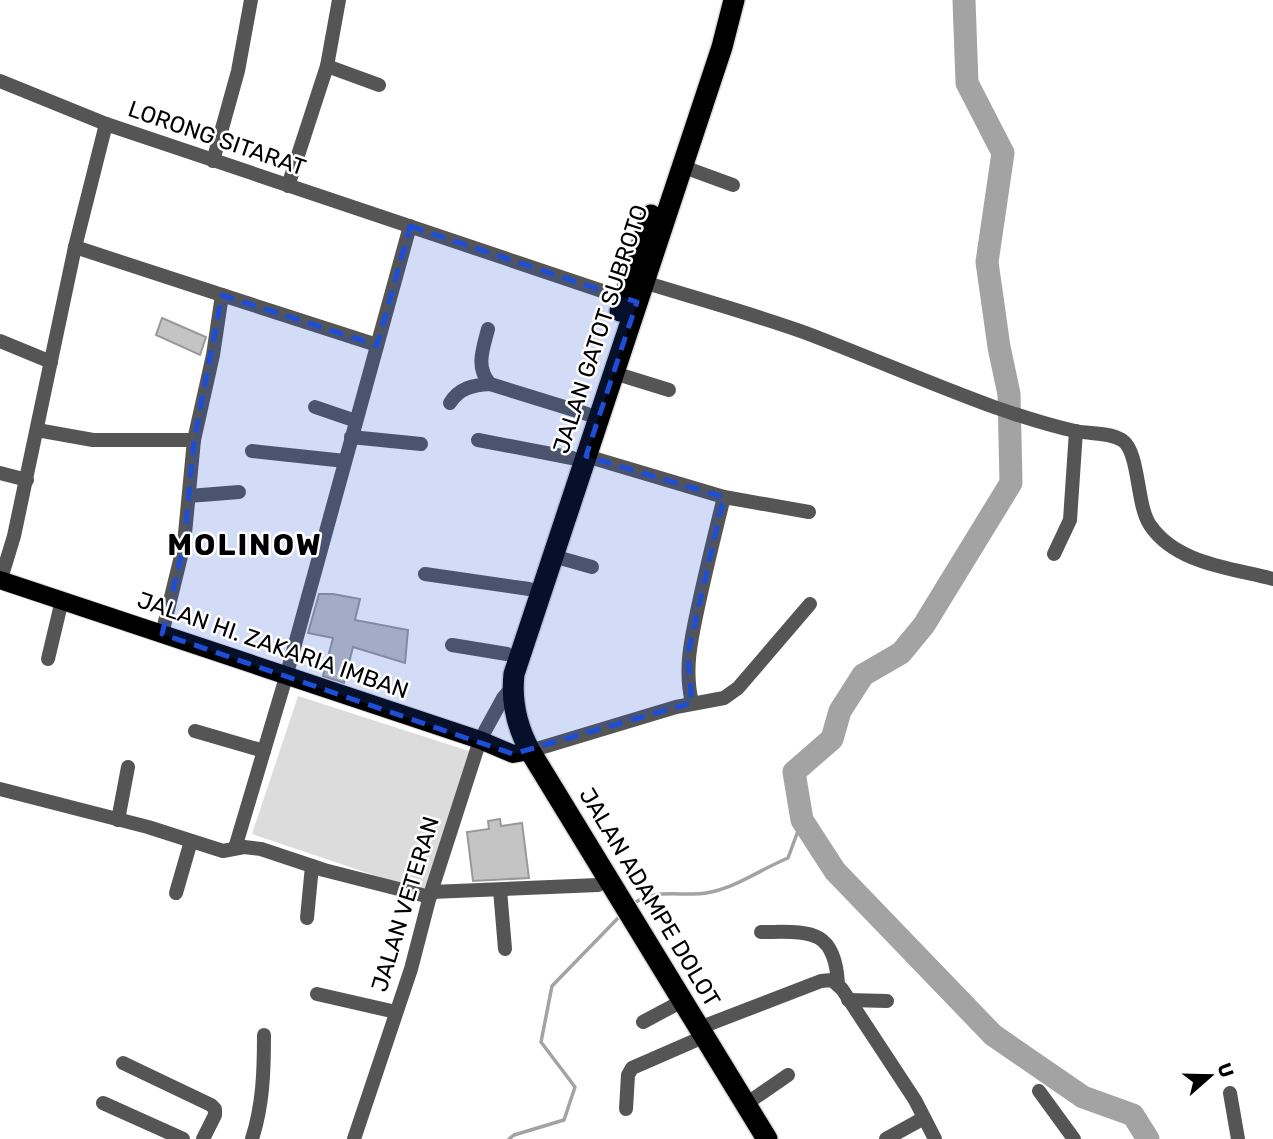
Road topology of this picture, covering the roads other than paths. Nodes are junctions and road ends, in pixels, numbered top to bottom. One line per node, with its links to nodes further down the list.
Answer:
1 (251, 0): 10 (street)
2 (339, 0): 6 (street)
3 (721, 0): 5 (highway, JALAN GATOT SUBROTO)
4 (734, 0): 5 (highway, JALAN GATOT SUBROTO)
5 (717, 40): 11 (highway, JALAN GATOT SUBROTO); 16 (highway, JALAN GATOT SUBROTO)
6 (327, 66): 8 (street); 13 (street)
7 (0, 81): 9 (street)
8 (379, 85)
9 (106, 124): 10 (street, LORONG SITARAT); 15 (street, LORONG SITARAT)
10 (213, 161): 13 (street, LORONG SITARAT)
11 (681, 166): 12 (street); 16 (highway, JALAN GATOT SUBROTO)
12 (733, 185)
13 (288, 186): 14 (street, LORONG SITARAT)
14 (410, 226): 16 (street, LORONG SITARAT); 20 (street)
15 (75, 247): 17 (street); 21 (street, LORONG SITARAT)
16 (635, 294): 22 (highway, JALAN GATOT SUBROTO); 27 (highway, JALAN GATOT SUBROTO); 30 (street, LORONG SITARAT)
17 (222, 295): 20 (street); 32 (street)
18 (488, 329): 23 (street)
19 (0, 341): 21 (street)
20 (377, 345): 28 (street)
21 (51, 362): 29 (street, LORONG SITARAT)
22 (614, 373): 24 (street); 36 (highway, JALAN GATOT SUBROTO)
23 (489, 384): 25 (street); 27 (street)
24 (669, 390)
25 (450, 403)
26 (315, 407): 28 (street)
27 (587, 414): 36 (highway, JALAN GATOT SUBROTO)
28 (356, 421): 31 (street)
29 (37, 430): 32 (street); 39 (street, LORONG SITARAT)
30 (1076, 431): 44 (street); 48 (street, LORONG SITARAT)
31 (351, 437): 34 (street); 37 (street)
32 (194, 440): 41 (street)
33 (478, 440): 36 (street)
34 (421, 444)
35 (252, 451): 37 (street)
36 (579, 457): 42 (street); 45 (highway, JALAN GATOT SUBROTO); 51 (highway, JALAN GATOT SUBROTO)
37 (345, 461): 56 (street)
38 (0, 474): 39 (street)
39 (27, 480): 49 (street, LORONG SITARAT)
40 (239, 492): 41 (street)
41 (189, 496): 53 (street)
42 (724, 497): 43 (street); 58 (street)
43 (809, 512)
44 (1054, 554)
45 (553, 556): 46 (street); 51 (highway, JALAN GATOT SUBROTO)
46 (592, 567)
47 (425, 574): 51 (street)
48 (1273, 579)
49 (0, 580): 50 (main road, JALAN HI. ZAKARIA IMBAN)
50 (62, 600): 53 (main road, JALAN HI. ZAKARIA IMBAN); 55 (street)
51 (528, 603): 57 (highway, JALAN GATOT SUBROTO)
52 (810, 604): 58 (street)
53 (162, 634): 56 (main road, JALAN HI. ZAKARIA IMBAN)
54 (452, 645): 57 (street)
55 (48, 659)
56 (286, 677): 60 (main road, JALAN HI. ZAKARIA IMBAN); 61 (street)
57 (508, 678): 60 (street, JALAN VETERAN); 62 (highway, JALAN ADAMPE DOLOT)
58 (692, 703): 62 (street)
59 (195, 730): 61 (street)
60 (480, 740): 62 (main road, JALAN HI. ZAKARIA IMBAN); 72 (street, JALAN VETERAN)
61 (264, 751): 67 (street)
62 (526, 752): 69 (highway, JALAN ADAMPE DOLOT); 73 (highway, JALAN ADAMPE DOLOT)
63 (128, 767): 65 (street)
64 (0, 789): 65 (street)
65 (118, 820): 66 (street)
66 (191, 841): 67 (street); 71 (street)
67 (235, 848): 68 (street)
68 (313, 866): 72 (street); 74 (street)
69 (598, 885): 70 (street); 73 (highway, JALAN ADAMPE DOLOT)
70 (500, 890): 72 (street); 77 (street)
71 (176, 893)
72 (431, 894): 83 (street, JALAN VETERAN)
73 (615, 902): 75 (highway, JALAN ADAMPE DOLOT)
74 (307, 918)
75 (626, 922): 82 (highway, JALAN ADAMPE DOLOT); 86 (highway, JALAN ADAMPE DOLOT)
76 (761, 932): 78 (street)
77 (505, 949)
78 (838, 984): 80 (street); 86 (street)
79 (317, 994): 83 (street)
80 (848, 1000): 81 (street); 94 (street)
81 (887, 1001)
82 (673, 1006): 84 (street); 86 (highway, JALAN ADAMPE DOLOT)
83 (396, 1012): 98 (street, JALAN VETERAN)
84 (643, 1022)
85 (264, 1035): 97 (street)
86 (697, 1035): 92 (highway, JALAN ADAMPE DOLOT); 93 (street); 99 (highway, JALAN ADAMPE DOLOT)
87 (123, 1063): 96 (street)
88 (788, 1075): 92 (street)
89 (1040, 1091): 103 (street)
90 (1230, 1093): 104 (street)
91 (103, 1103): 95 (street)
92 (746, 1104): 100 (highway, JALAN ADAMPE DOLOT)
93 (625, 1110)
94 (924, 1118): 101 (street); 102 (street)
95 (183, 1139)
96 (203, 1139)
97 (252, 1139)
98 (355, 1139)
99 (754, 1139)
100 (767, 1139)
101 (887, 1139)
102 (935, 1139)
103 (1074, 1139)
104 (1238, 1139)

